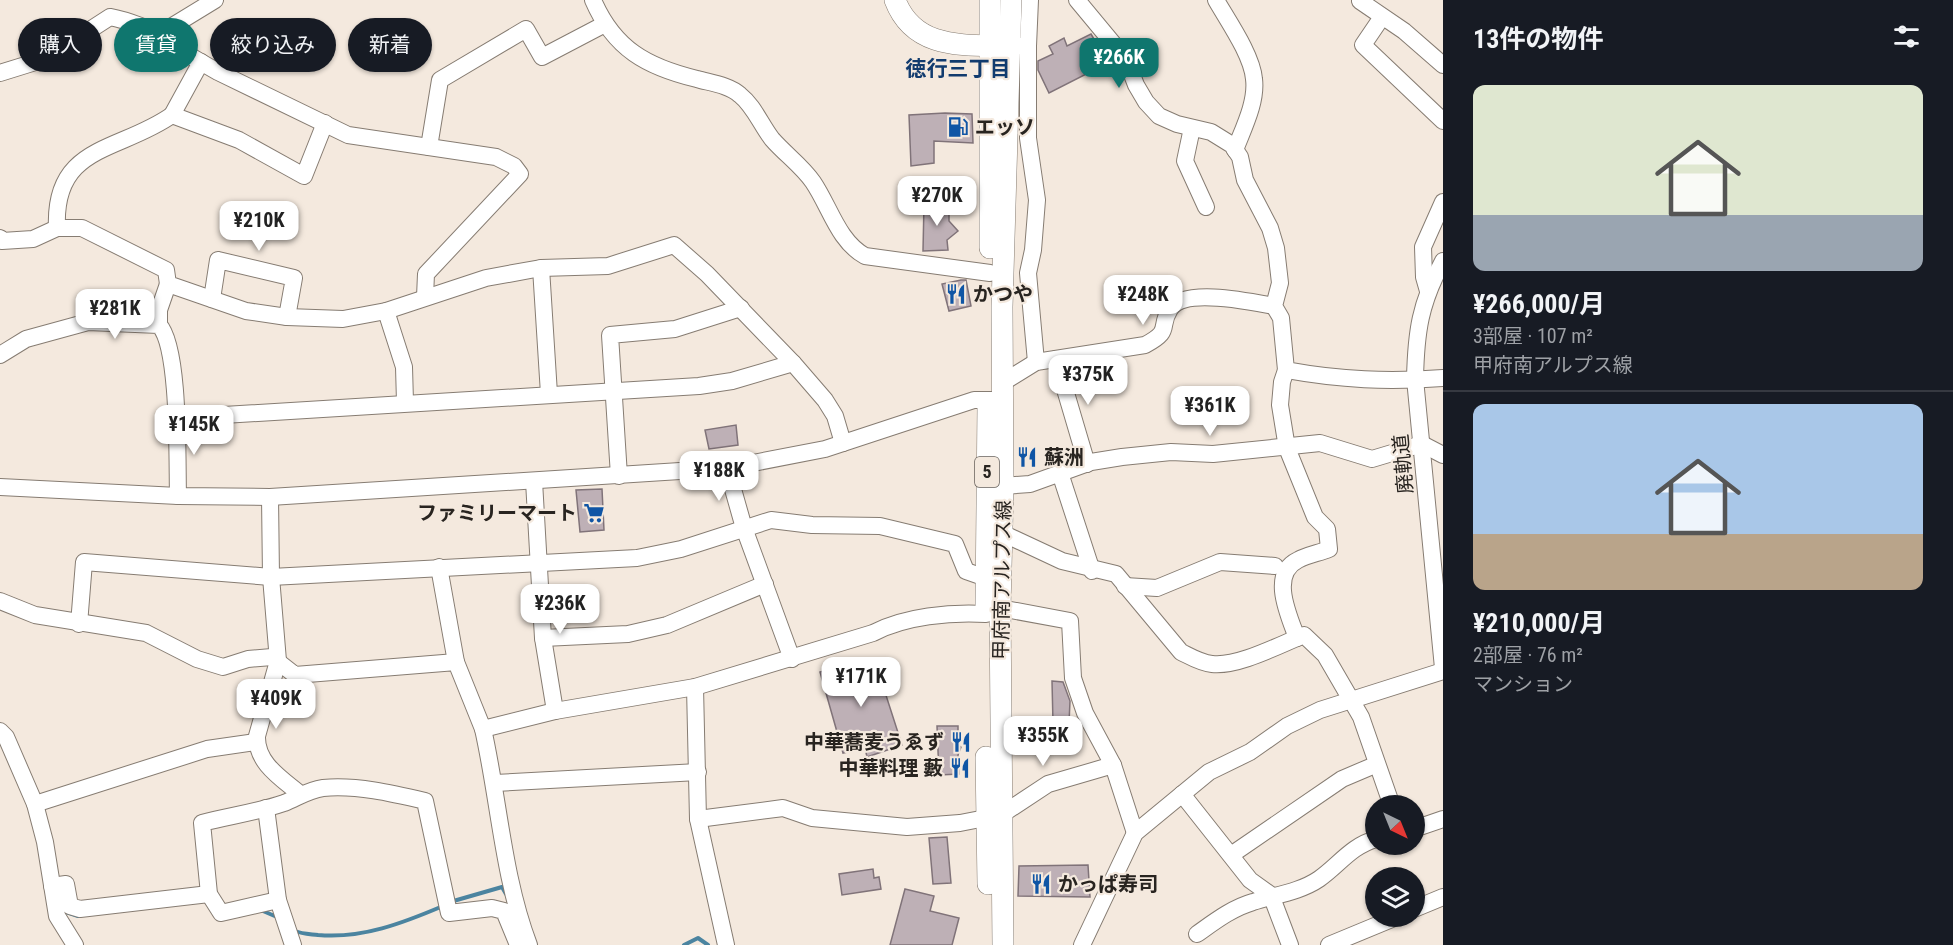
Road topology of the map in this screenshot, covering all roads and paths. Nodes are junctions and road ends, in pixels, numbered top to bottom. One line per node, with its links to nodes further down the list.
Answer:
1 (215, 0): 12 (street)
2 (593, 0): 13 (street)
3 (895, 0): 14 (main road)
4 (990, 0): 14 (main road, 甲府南アルプス線 / 5)
5 (1011, 0): 15 (main road, 甲府南アルプス線 / 5)
6 (1030, 0): 15 (street)
7 (1077, 0): 23 (street)
8 (1216, 0): 25 (street)
9 (1360, 2): 10 (street)
10 (1382, 17): 18 (street); 21 (street)
11 (115, 18): 19 (street)
12 (186, 18)
13 (605, 24): 24 (street); 33 (street)
14 (988, 46): 15 (main road); 33 (main road, 甲府南アルプス線 / 5)
15 (1019, 46): 32 (street); 33 (main road, 甲府南アルプス線 / 5)
16 (198, 61): 17 (street)
17 (201, 63): 20 (street); 22 (street)
18 (1443, 65)
19 (0, 73)
20 (172, 115): 22 (street); 28 (street)
21 (1443, 121)
22 (325, 123): 24 (street)
23 (1192, 128): 25 (street); 27 (street)
24 (429, 147): 36 (street)
25 (1235, 150): 38 (street)
26 (1443, 202): 35 (street)
27 (1206, 207)
28 (57, 228): 29 (street); 34 (street)
29 (0, 238)
30 (1443, 261): 35 (street, 廃軌道)
31 (541, 268): 36 (street); 39 (street); 51 (street)
32 (1029, 268): 33 (street); 45 (street)
33 (997, 270): 52 (main road, 甲府南アルプス線 / 5)
34 (168, 284): 37 (street); 42 (street)
35 (1428, 291): 49 (street, 廃軌道)
36 (425, 297): 40 (street)
37 (212, 299): 41 (street); 41 (street)
38 (1274, 306): 44 (street); 47 (street)
39 (741, 308): 46 (street); 50 (street)
40 (386, 311): 41 (street); 53 (street)
41 (287, 317)
42 (159, 325): 43 (street); 54 (street)
43 (0, 355)
44 (1056, 359): 45 (street); 59 (street)
45 (1036, 362): 52 (street)
46 (793, 363): 50 (street); 55 (street)
47 (1286, 370): 49 (street); 57 (street)
48 (1443, 378): 49 (street)
49 (1415, 379): 56 (street, 廃軌道)
50 (614, 389): 51 (street); 62 (street)
51 (549, 394): 53 (street)
52 (997, 395): 55 (street); 64 (main road, 甲府南アルプス線 / 5); 75 (main road, 甲府南アルプス線 / 5)
53 (405, 402): 54 (street)
54 (175, 418): 66 (street)
55 (843, 443): 60 (street)
56 (1422, 444): 57 (street); 58 (street); 86 (street, 廃軌道)
57 (1287, 448): 59 (street); 82 (street)
58 (1443, 455)
59 (1087, 464): 61 (street)
60 (727, 468): 62 (street); 68 (street)
61 (1060, 473): 64 (street); 73 (street)
62 (619, 476): 63 (street)
63 (534, 481): 67 (street); 70 (street)
64 (1003, 486): 69 (main road, 甲府南アルプス線 / 5)
65 (0, 487): 66 (street)
66 (178, 496): 67 (street)
67 (270, 497): 74 (street)
68 (744, 528): 70 (street); 75 (street); 76 (street)
69 (1002, 533): 73 (street); 79 (main road, 甲府南アルプス線 / 5)
70 (537, 563): 72 (street); 81 (street)
71 (1275, 566): 77 (street)
72 (439, 567): 74 (street); 85 (street)
73 (1092, 571): 77 (street)
74 (271, 577): 80 (street); 84 (street)
75 (986, 578): 79 (main road, 甲府南アルプス線 / 5)
76 (765, 584): 81 (street); 83 (street)
77 (1125, 586): 82 (street)
78 (0, 601): 80 (street)
79 (993, 611): 83 (street); 93 (street); 102 (main road, 甲府南アルプス線 / 5)
80 (79, 624): 84 (street)
81 (543, 638): 89 (street)
82 (1297, 638): 88 (street)
83 (792, 659): 87 (street)
84 (278, 661): 85 (street); 92 (street)
85 (456, 662): 90 (street)
86 (1443, 669): 88 (street)
87 (695, 687): 89 (street); 95 (street)
88 (1351, 700): 94 (street); 98 (street)
89 (555, 711): 90 (street)
90 (483, 729): 96 (street)
91 (0, 731): 100 (street)
92 (256, 742): 97 (street); 100 (street)
93 (1113, 765): 102 (street); 106 (street)
94 (1375, 765): 99 (street); 108 (street)
95 (698, 772): 96 (street); 103 (street)
96 (495, 783): 121 (street)
97 (300, 794): 101 (street); 120 (street)
98 (1182, 794): 106 (street); 108 (street)
99 (1387, 795)
100 (41, 803): 109 (street)
101 (266, 808): 110 (street); 114 (street)
102 (994, 816): 103 (street); 123 (main road, 甲府南アルプス線 / 5); 124 (main road, 甲府南アルプス線 / 5)
103 (698, 819): 122 (street)
104 (1443, 819): 105 (street)
105 (1425, 826)
106 (1135, 833): 125 (street)
107 (1365, 842): 112 (street)
108 (1231, 855): 112 (street)
109 (57, 885): 110 (street); 119 (street)
110 (209, 894): 114 (street)
111 (1443, 897): 113 (street)
112 (1272, 898): 116 (street); 126 (street)
113 (1425, 904)
114 (281, 907): 117 (street)
115 (1374, 927): 118 (street)
116 (1197, 934)
117 (292, 941)
118 (1335, 944)
119 (75, 945)
120 (518, 945)
121 (529, 945)
122 (726, 945)
123 (990, 945)
124 (1004, 945)
125 (1082, 945)
126 (1290, 945)

